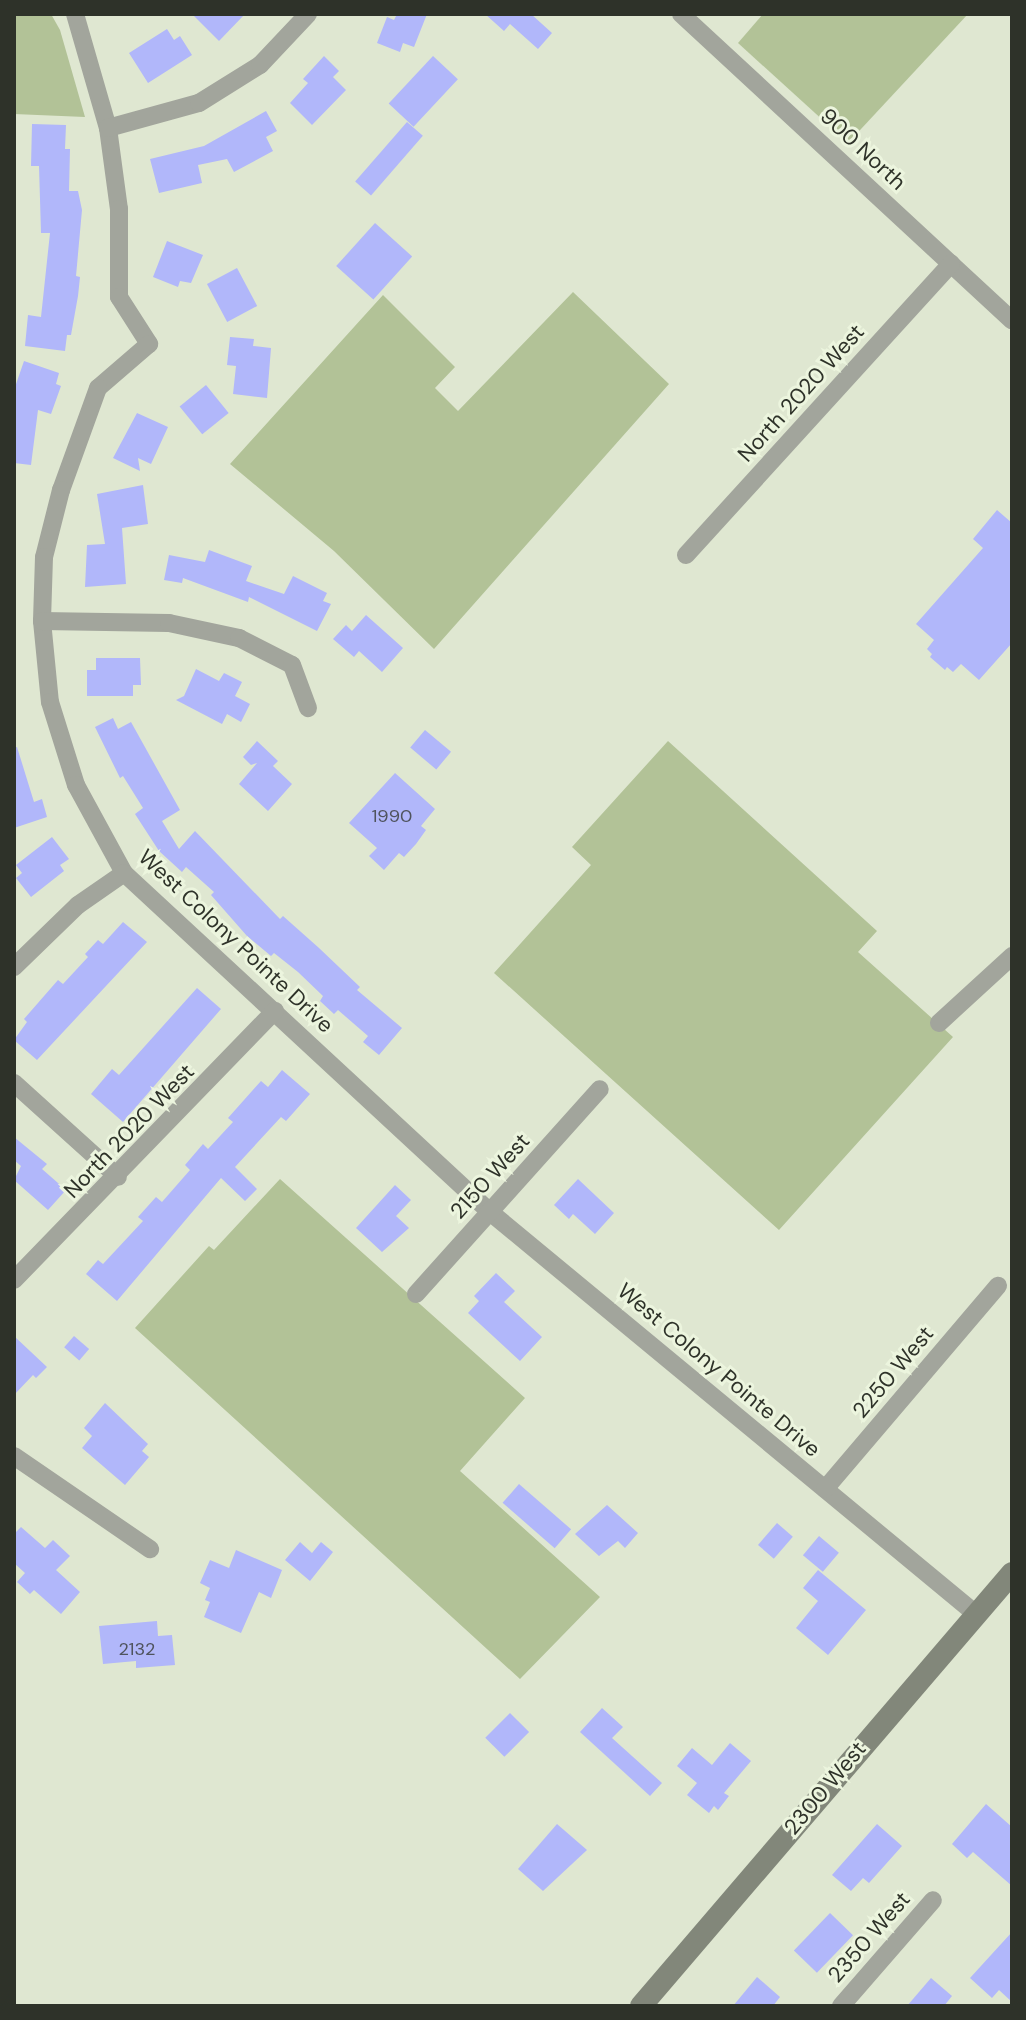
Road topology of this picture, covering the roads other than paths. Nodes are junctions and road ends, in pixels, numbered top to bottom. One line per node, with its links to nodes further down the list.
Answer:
1 (75, 14): 4 (street, West Colony Pointe Drive)
2 (308, 14): 4 (street)
3 (681, 14): 5 (street, 900 North)
4 (108, 128): 8 (street, West Colony Pointe Drive)
5 (951, 264): 6 (street, 900 North); 7 (street, North 2020 West)
6 (1012, 320)
7 (686, 555)
8 (42, 621): 9 (street); 10 (street, West Colony Pointe Drive)
9 (308, 708)
10 (124, 873): 12 (street); 13 (street, West Colony Pointe Drive)
11 (1012, 956): 14 (street)
12 (14, 967)
13 (275, 1011): 17 (street, North 2020 West); 18 (street, West Colony Pointe Drive)
14 (939, 1023)
15 (14, 1083): 17 (street)
16 (600, 1089): 18 (street, 2150 West)
17 (118, 1177): 19 (street, North 2020 West)
18 (490, 1212): 21 (street, 2150 West); 23 (street, West Colony Pointe Drive)
19 (14, 1280)
20 (998, 1286): 23 (street, 2250 West)
21 (416, 1294)
22 (14, 1456): 24 (street)
23 (825, 1489): 26 (street, West Colony Pointe Drive)
24 (150, 1549)
25 (1012, 1573): 26 (main road, 2300 West)
26 (976, 1614): 28 (main road, 2300 West)
27 (933, 1900): 29 (street, 2350 West)
28 (641, 2006)
29 (841, 2006)

